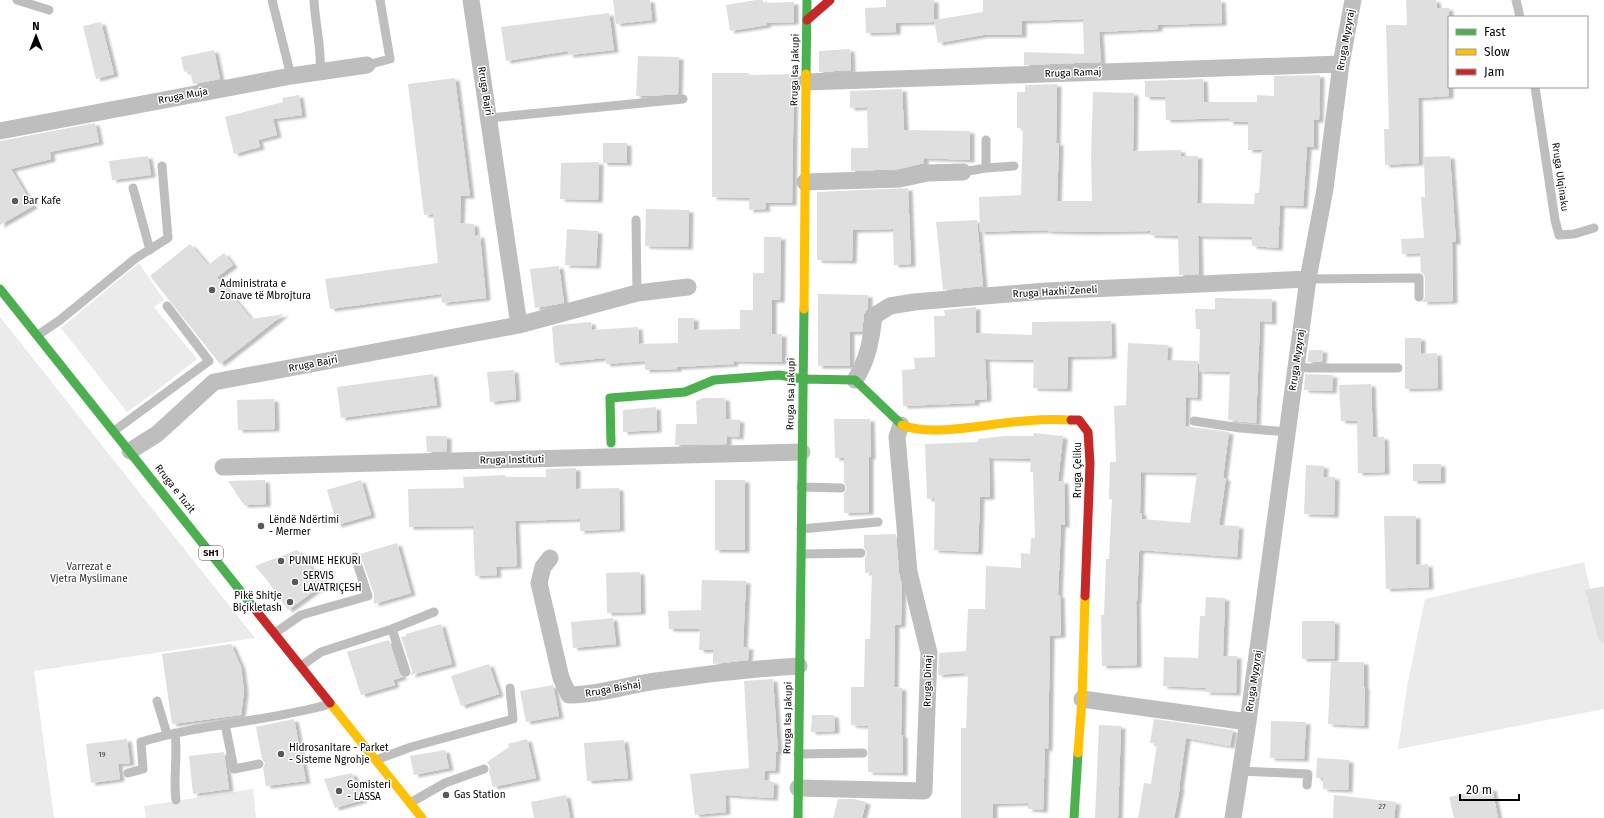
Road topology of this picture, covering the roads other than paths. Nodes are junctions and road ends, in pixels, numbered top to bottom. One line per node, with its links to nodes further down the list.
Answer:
1 (17, 0): 10 (lane)
2 (272, 0): 16 (lane)
3 (314, 0): 15 (lane)
4 (380, 0): 14 (lane)
5 (471, 0): 20 (street, Rruga Bajri)
6 (807, 0): 12 (street, Rruga Isa Jakupi)
7 (830, 0): 12 (street)
8 (1353, 0): 13 (street, Rruga Myzyraj)
9 (1516, 0): 11 (lane)
10 (49, 10)
11 (1520, 16)
12 (807, 20): 17 (street, Rruga Isa Jakupi)
13 (1340, 64): 17 (street, Rruga Ramaj); 32 (street, Rruga Myzyraj)
14 (367, 66): 15 (street, Rruga Muja)
15 (320, 72): 16 (street, Rruga Muja)
16 (291, 76): 21 (street, Rruga Muja)
17 (806, 82): 27 (street, Rruga Isa Jakupi)
18 (1535, 88): 30 (lane, Rruga Ulqinaku)
19 (683, 99): 20 (lane)
20 (489, 118): 38 (street, Rruga Bajri)
21 (0, 131)
22 (986, 140): 25 (lane)
23 (162, 166): 31 (lane)
24 (1014, 166): 25 (lane)
25 (986, 168): 26 (lane)
26 (963, 172): 27 (street)
27 (805, 182): 42 (street, Rruga Isa Jakupi)
28 (133, 188): 31 (lane)
29 (636, 220): 35 (lane)
30 (1594, 228)
31 (150, 250): 39 (lane)
32 (1308, 279): 36 (lane); 40 (street, Rruga Myzyraj); 43 (street, Rruga Haxhi Zeneli)
33 (688, 287): 35 (street, Rruga Bajri)
34 (0, 289): 39 (street, Rruga e Tuzit / SH1)
35 (637, 293): 38 (street, Rruga Bajri)
36 (1419, 297)
37 (167, 306): 46 (lane)
38 (519, 325): 49 (street, Rruga Bajri)
39 (38, 335): 46 (street, Rruga e Tuzit / SH1)
40 (1296, 367): 41 (lane); 47 (street, Rruga Myzyraj)
41 (1398, 368)
42 (802, 379): 43 (street); 48 (street); 50 (street, Rruga Isa Jakupi)
43 (854, 380): 45 (street)
44 (1194, 421): 47 (lane)
45 (901, 425): 67 (street, Rruga Çeliku); 81 (street, Rruga Dinaj)
46 (114, 431): 49 (street, Rruga e Tuzit / SH1)
47 (1287, 432): 70 (street, Rruga Myzyraj)
48 (611, 443)
49 (130, 451): 62 (street, Rruga e Tuzit / SH1)
50 (802, 452): 51 (street, Rruga Instituti); 52 (street, Rruga Isa Jakupi)
51 (223, 467)
52 (801, 487): 53 (lane); 55 (street, Rruga Isa Jakupi)
53 (841, 488)
54 (878, 522): 55 (lane)
55 (801, 529): 57 (street, Rruga Isa Jakupi)
56 (861, 553): 57 (lane)
57 (800, 554): 64 (street, Rruga Isa Jakupi)
58 (355, 557): 62 (lane)
59 (550, 558): 64 (street, Rruga Bishaj)
60 (434, 612): 61 (lane)
61 (392, 629): 63 (lane); 65 (lane)
62 (275, 633): 63 (street, Rruga e Tuzit / SH1)
63 (301, 666): 69 (street, Rruga e Tuzit / SH1)
64 (799, 666): 73 (street, Rruga Isa Jakupi)
65 (406, 672)
66 (510, 688): 75 (lane)
67 (1082, 699): 70 (street, Rruga Myzyraj); 86 (street, Rruga Çeliku)
68 (156, 701): 72 (lane)
69 (331, 704): 71 (lane); 75 (street, Rruga e Tuzit / SH1)
70 (1248, 722): 78 (street, Rruga Myzyraj)
71 (226, 724): 72 (lane); 76 (lane)
72 (171, 733): 79 (lane); 82 (lane)
73 (798, 754): 74 (lane); 81 (street, Rruga Isa Jakupi)
74 (863, 754)
75 (376, 760): 83 (street, Rruga e Tuzit / SH1)
76 (259, 764)
77 (484, 769): 83 (lane)
78 (1241, 771): 80 (lane); 87 (street, Rruga Myzyraj)
79 (128, 773)
80 (1307, 785)
81 (798, 788): 85 (street, Rruga Isa Jakupi)
82 (176, 800)
83 (410, 803): 84 (street, Rruga e Tuzit / SH1)
84 (422, 818)
85 (798, 818)
86 (1074, 818)
87 (1233, 818)

